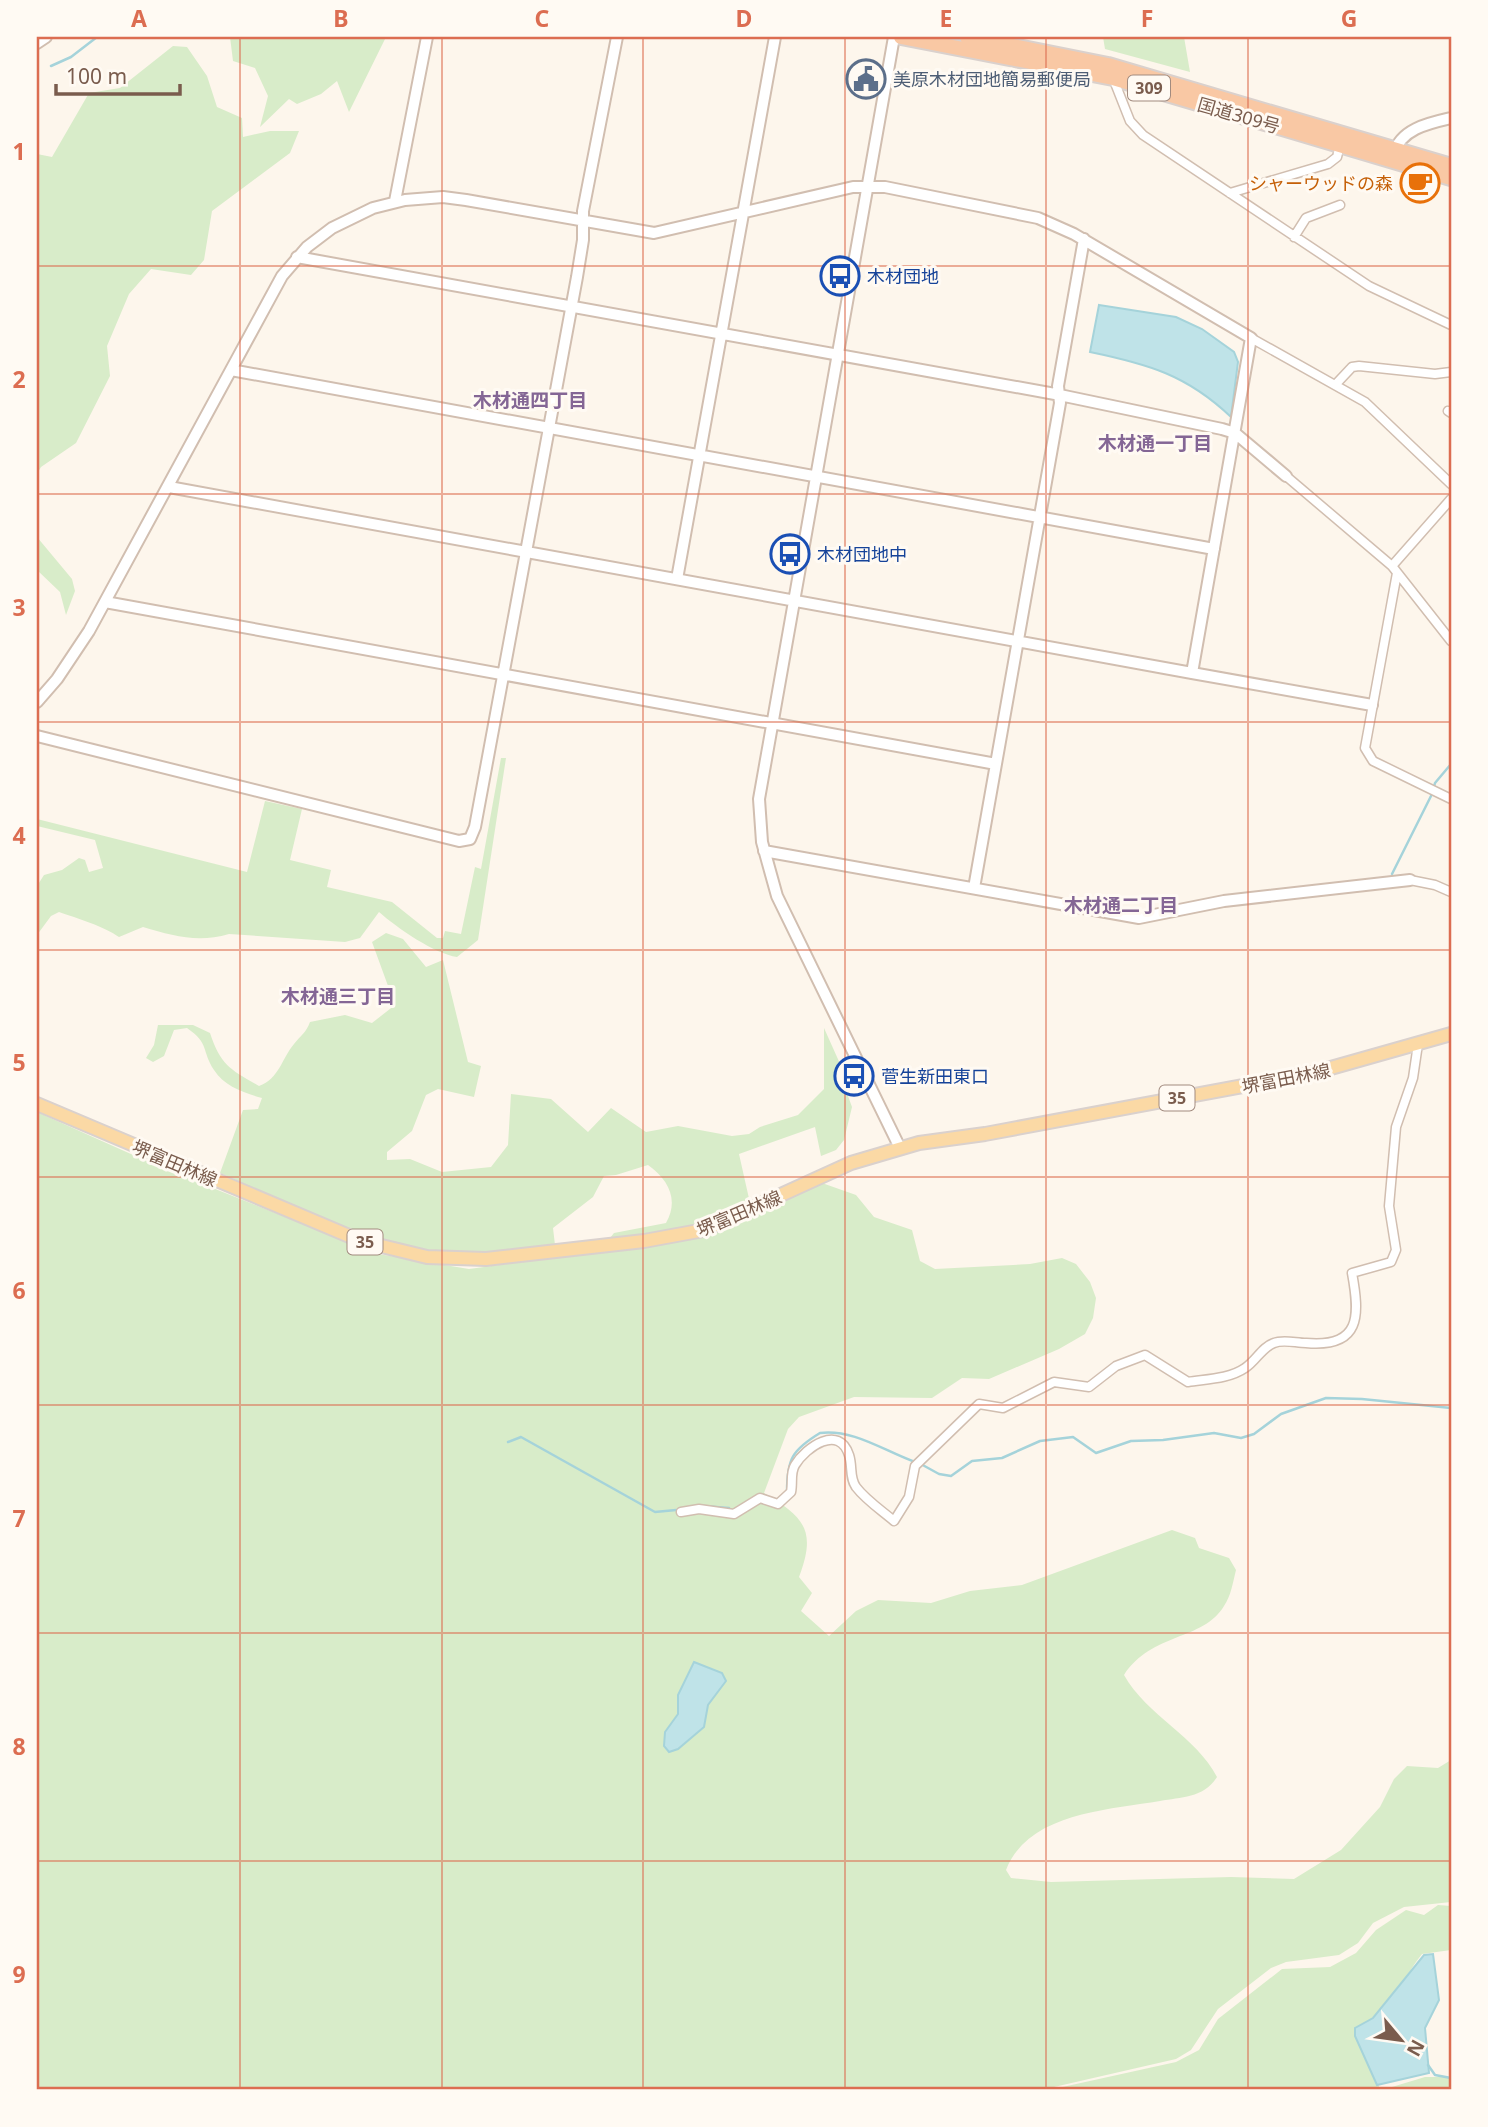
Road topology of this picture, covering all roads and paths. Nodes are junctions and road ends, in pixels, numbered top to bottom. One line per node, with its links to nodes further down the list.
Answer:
1 (46, 37): 9 (street)
2 (426, 37): 18 (street)
3 (617, 37): 21 (street)
4 (775, 37): 20 (street)
5 (894, 37): 16 (street)
6 (901, 37): 10 (highway, 国道309号 / 309)
7 (967, 37): 8 (highway, 国道309号 / 309)
8 (985, 38): 13 (highway, 国道309号 / 309)
9 (37, 43)
10 (1113, 78): 12 (highway, 国道309号 / 309); 17 (street)
11 (1451, 118): 13 (street)
12 (1340, 144): 13 (highway, 国道309号 / 309); 17 (street)
13 (1394, 155): 14 (highway, 国道309号 / 309); 15 (highway, 国道309号 / 309)
14 (1451, 166)
15 (1451, 178)
16 (867, 185): 20 (street); 23 (street); 29 (street)
17 (1230, 193): 22 (street)
18 (396, 201): 21 (street); 24 (street)
19 (1340, 205): 22 (street)
20 (743, 214): 21 (street); 27 (street)
21 (583, 222): 25 (street)
22 (1294, 237): 26 (street)
23 (1084, 239): 28 (street); 33 (street)
24 (297, 257): 25 (street); 30 (street)
25 (570, 306): 27 (street); 34 (street)
26 (1451, 326)
27 (720, 333): 29 (street); 36 (street)
28 (1251, 338): 32 (street); 35 (street)
29 (836, 354): 33 (street); 37 (street)
30 (231, 370): 34 (street); 40 (street)
31 (1451, 372): 32 (street)
32 (1336, 384): 39 (street)
33 (1059, 395): 35 (street); 42 (street)
34 (547, 427): 36 (street); 44 (street)
35 (1235, 433): 38 (street); 43 (street)
36 (698, 455): 37 (street); 46 (street)
37 (814, 476): 42 (street); 47 (street)
38 (1286, 476): 45 (street)
39 (1451, 484)
40 (169, 487): 44 (street); 48 (street)
41 (1451, 499): 45 (street)
42 (1040, 517): 43 (street); 49 (street)
43 (1214, 549): 51 (street)
44 (525, 551): 46 (street); 52 (street)
45 (1394, 570): 50 (street); 54 (street)
46 (677, 579): 47 (street)
47 (792, 600): 49 (street); 55 (street)
48 (105, 602): 52 (street); 53 (street)
49 (1018, 641): 51 (street); 57 (street)
50 (1451, 641)
51 (1192, 673): 54 (street)
52 (503, 674): 55 (street); 56 (street)
53 (37, 702)
54 (1372, 705): 58 (street)
55 (770, 724): 57 (street); 59 (street)
56 (37, 736)
57 (996, 764): 61 (street)
58 (1451, 799)
59 (764, 851): 61 (street); 66 (street)
60 (1410, 880): 61 (street); 62 (street)
61 (974, 888)
62 (1451, 892)
63 (1451, 1034): 64 (main road, 堺富田林線 / 35)
64 (1418, 1044): 66 (main road, 堺富田林線 / 35); 67 (street)
65 (37, 1104): 66 (main road, 堺富田林線 / 35)
66 (900, 1148)
67 (681, 1512)

